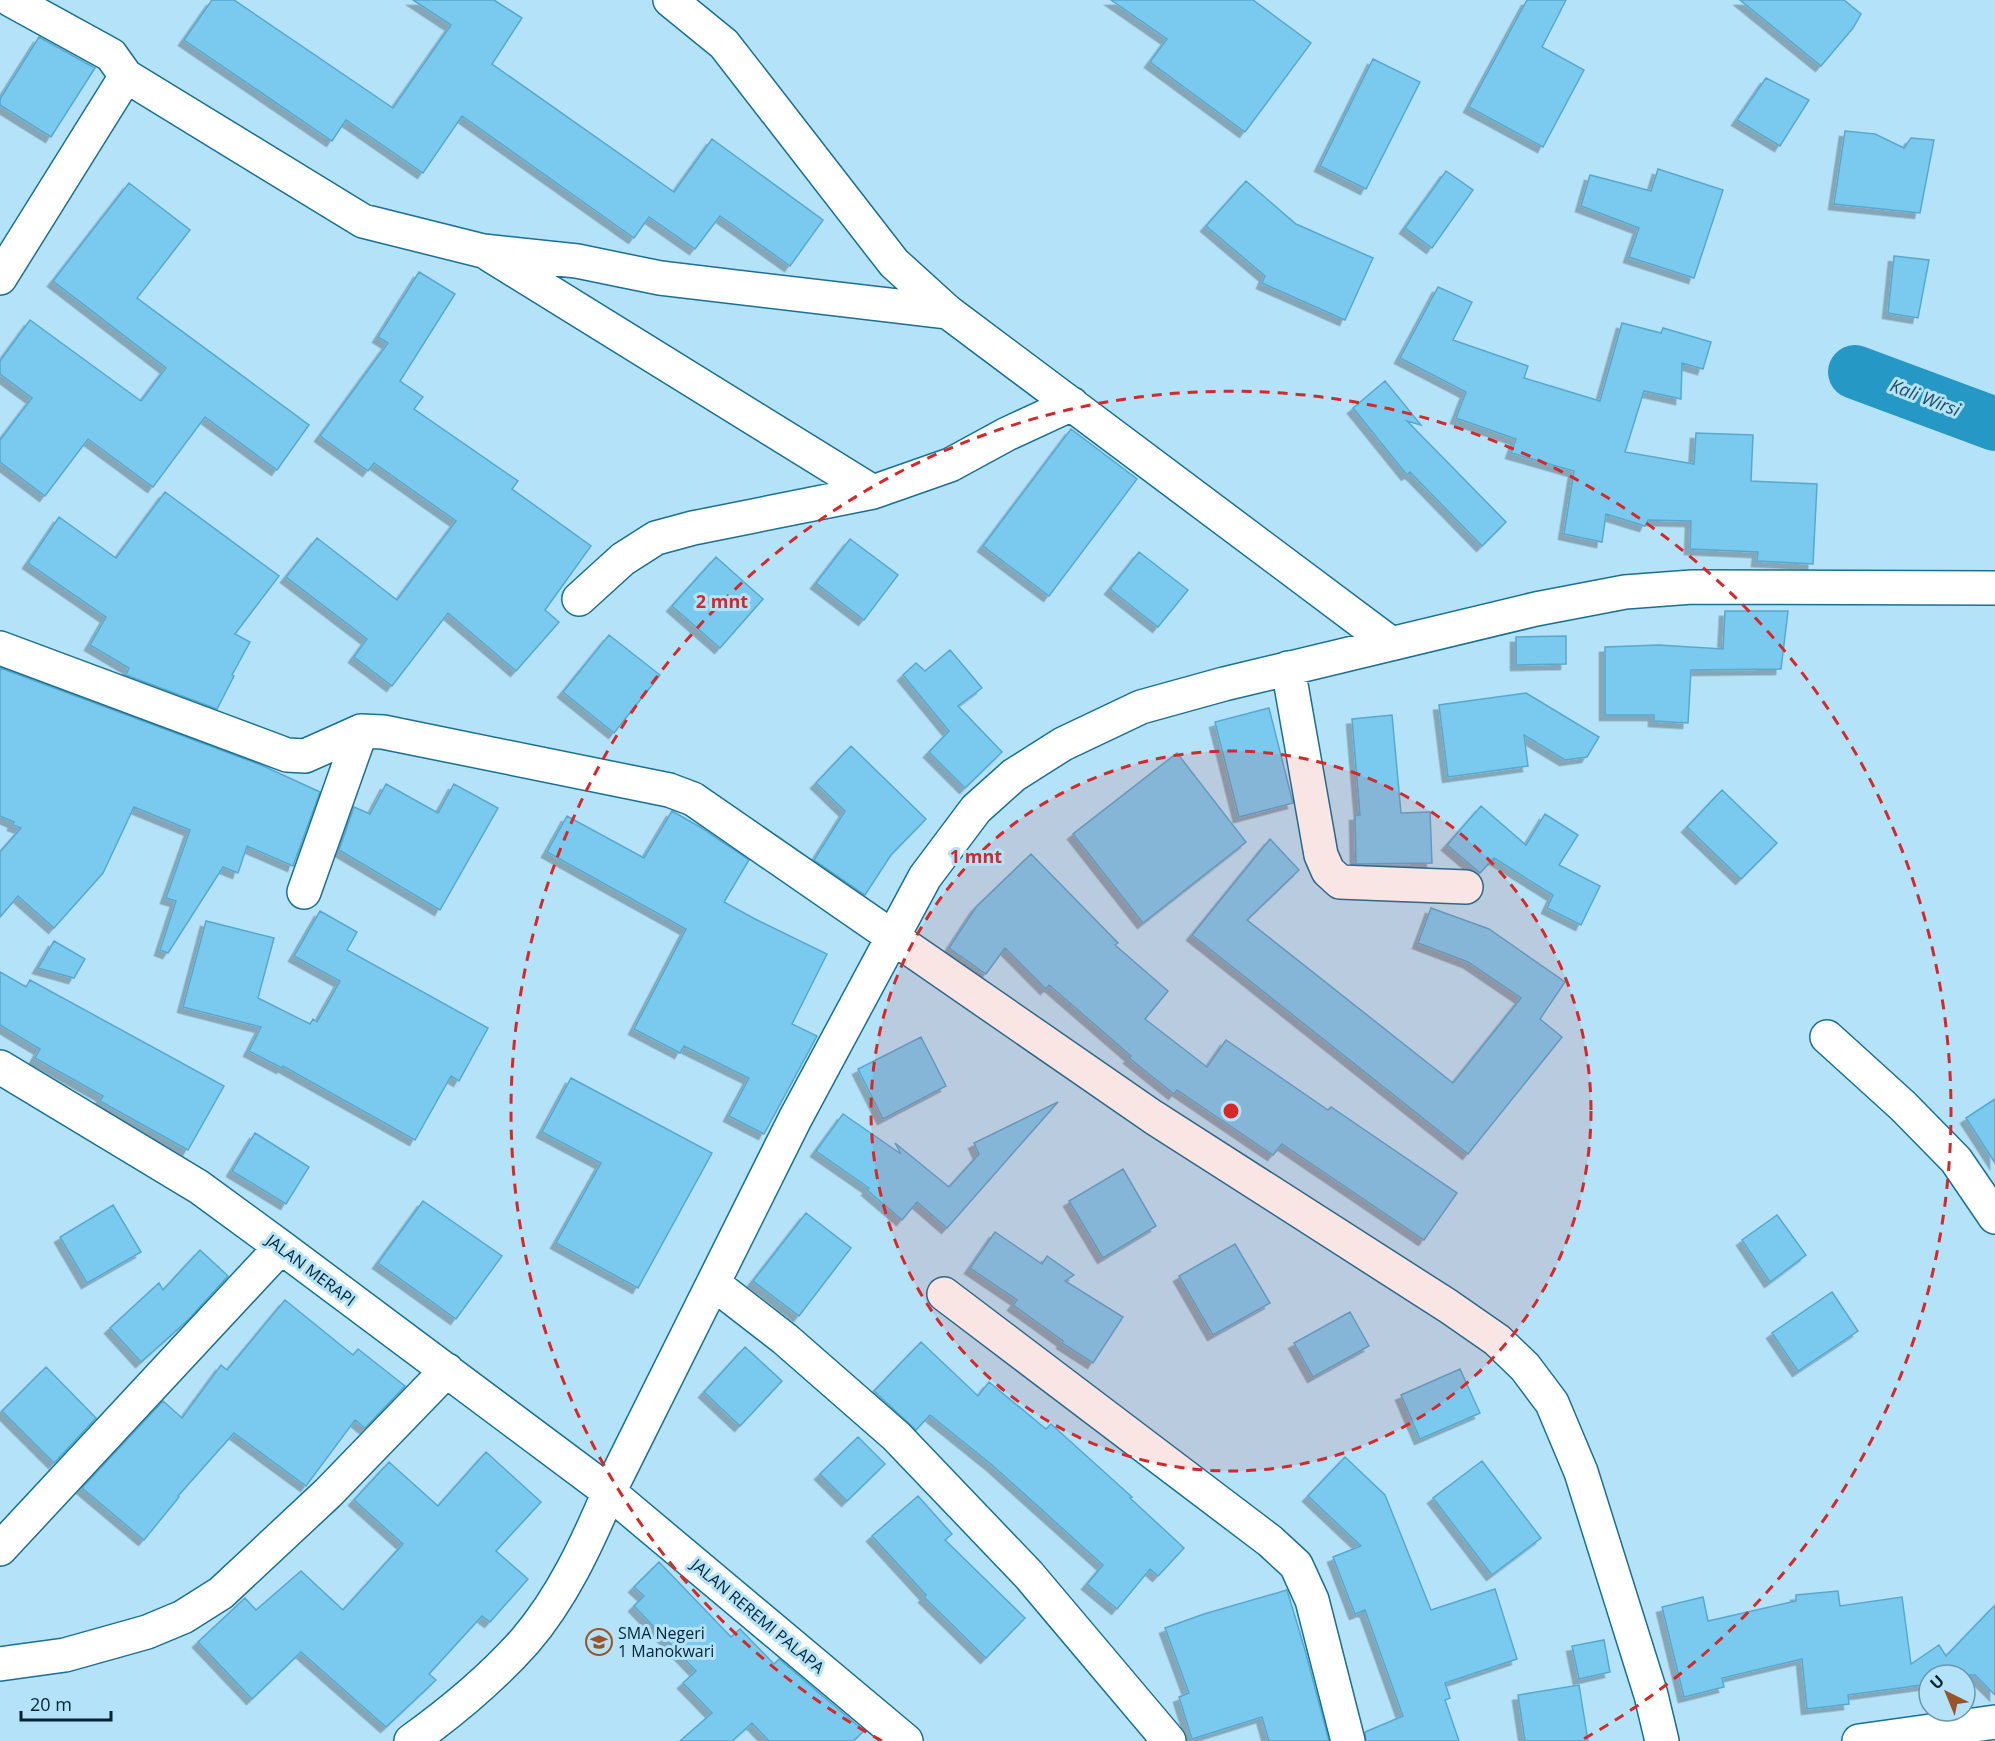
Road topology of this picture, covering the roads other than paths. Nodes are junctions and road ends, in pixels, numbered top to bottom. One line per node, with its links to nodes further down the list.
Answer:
1 (11, 0): 3 (street)
2 (669, 0): 6 (street)
3 (126, 76): 4 (street); 5 (street)
4 (483, 251): 6 (street); 8 (street)
5 (0, 278)
6 (948, 312): 7 (street)
7 (1071, 404): 8 (street); 11 (street)
8 (873, 492): 10 (street)
9 (1995, 588): 11 (street)
10 (579, 598)
11 (1390, 643): 13 (street)
12 (0, 648): 14 (street)
13 (1288, 668): 15 (street); 17 (street)
14 (362, 731): 16 (street); 17 (street)
15 (1466, 888)
16 (304, 892)
17 (892, 935): 22 (street); 33 (street)
18 (1827, 1037): 20 (street)
19 (0, 1067): 21 (street, JALAN MERAPI)
20 (1995, 1217)
21 (281, 1247): 24 (street, JALAN MERAPI); 26 (street)
22 (714, 1284): 25 (street); 31 (street)
23 (944, 1294): 32 (street)
24 (447, 1370): 25 (street, JALAN MERAPI); 27 (street)
25 (609, 1492): 29 (street); 30 (street, JALAN REREMI PALAPA)
26 (0, 1549)
27 (0, 1664)
28 (1995, 1722): 34 (street)
29 (411, 1741)
30 (906, 1741)
31 (1169, 1741)
32 (1348, 1741)
33 (1662, 1741)
34 (1859, 1741)

